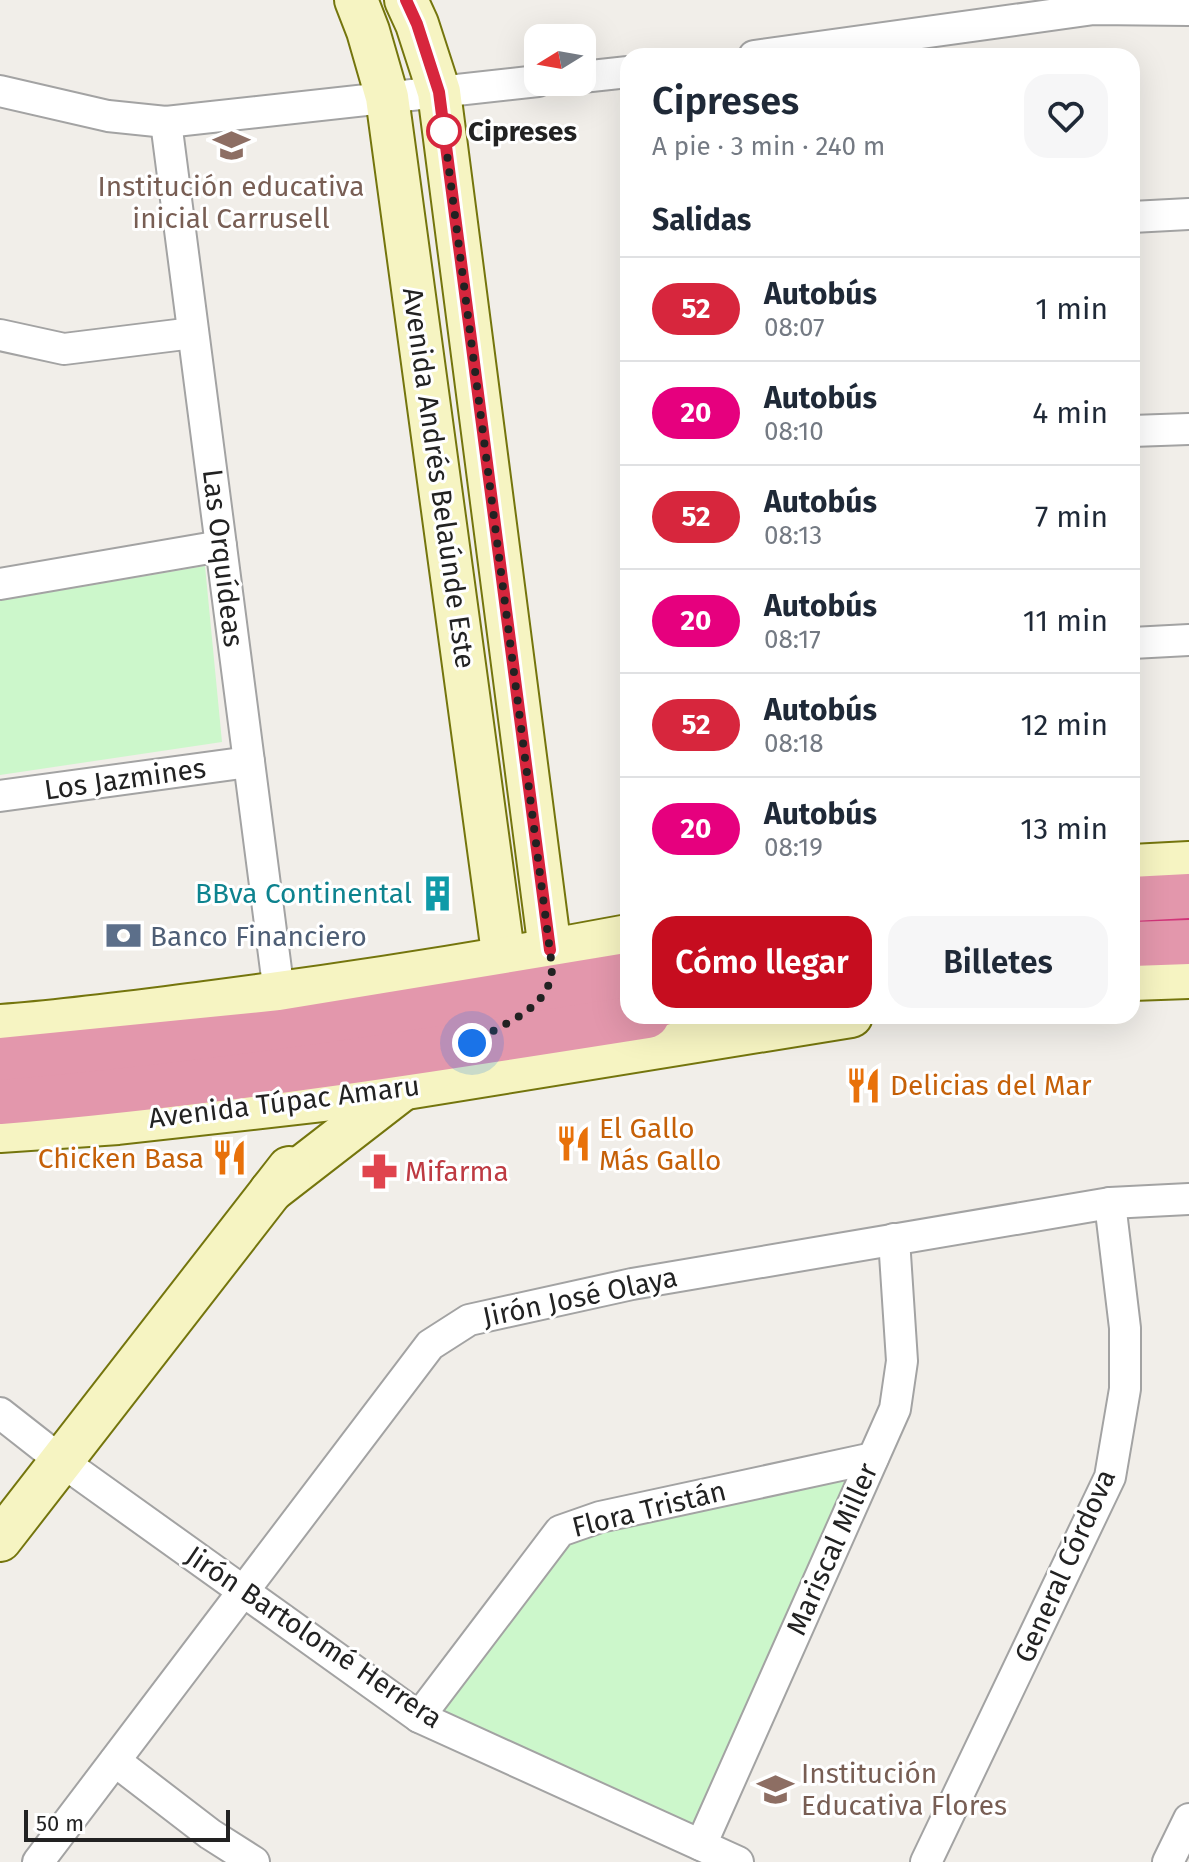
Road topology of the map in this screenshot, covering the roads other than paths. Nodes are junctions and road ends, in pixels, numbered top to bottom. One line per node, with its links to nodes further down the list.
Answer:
1 (356, 0): 11 (street, Avenida Andrés Belaúnde Este)
2 (406, 0): 10 (street, Avenida Andrés Belaúnde Este)
3 (1056, 8): 4 (street); 5 (street)
4 (1189, 10)
5 (804, 48)
6 (620, 73): 7 (street)
7 (596, 75)
8 (524, 83): 10 (street)
9 (0, 91): 12 (street)
10 (439, 92): 11 (street); 33 (street, Avenida Andrés Belaúnde Este)
11 (387, 97): 12 (street); 32 (street, Avenida Andrés Belaúnde Este)
12 (166, 122): 15 (street, Las Orquídeas)
13 (1189, 214): 14 (street)
14 (1140, 217)
15 (193, 333): 16 (street); 19 (street, Las Orquídeas)
16 (0, 335)
17 (1189, 429): 18 (street)
18 (1140, 431)
19 (221, 546): 20 (street); 23 (street, Las Orquídeas)
20 (0, 584)
21 (1189, 640): 22 (street)
22 (1140, 643)
23 (249, 762): 24 (street, Los Jazmines); 37 (street, Las Orquídeas)
24 (0, 796)
25 (1189, 863): 26 (street)
26 (1140, 866)
27 (1189, 896): 28 (highway)
28 (1140, 899)
29 (620, 939): 33 (street, Avenida Túpac Amaru)
30 (1189, 942): 31 (highway)
31 (1140, 944)
32 (504, 960): 33 (street, Avenida Túpac Amaru); 37 (street, Avenida Túpac Amaru); 39 (street)
33 (549, 970): 34 (highway, Avenida Túpac Amaru); 39 (highway, Avenida Túpac Amaru)
34 (620, 974)
35 (1189, 977): 36 (street)
36 (1140, 979)
37 (279, 993): 41 (street, Avenida Túpac Amaru)
38 (620, 1017): 39 (highway, Avenida Túpac Amaru)
39 (470, 1023): 42 (highway, Avenida Túpac Amaru); 43 (highway, Avenida Túpac Amaru)
40 (785, 1024): 43 (street, Avenida Túpac Amaru)
41 (0, 1026)
42 (0, 1060)
43 (400, 1071): 44 (street); 45 (highway, Avenida Túpac Amaru); 47 (street)
44 (350, 1097): 46 (street, Avenida Túpac Amaru); 47 (street)
45 (0, 1102)
46 (0, 1131)
47 (271, 1191): 53 (street)
48 (1189, 1199): 49 (street, Jirón José Olaya)
49 (1110, 1203): 50 (street, Jirón José Olaya); 63 (street, General Córdova)
50 (894, 1239): 52 (street, Mariscal Miller); 55 (street, Jirón José Olaya)
51 (0, 1413): 53 (street, Jirón Bartolomé Herrera)
52 (873, 1458): 56 (street, Flora Tristán); 59 (street, Mariscal Miller)
53 (60, 1460): 54 (street); 55 (street, Jirón Bartolomé Herrera)
54 (0, 1540)
55 (245, 1591): 56 (street, Jirón Bartolomé Herrera); 57 (street, Jirón José Olaya)
56 (419, 1717): 59 (street, Jirón Bartolomé Herrera)
57 (115, 1761): 60 (street, Jirón José Olaya); 61 (street)
58 (1189, 1819): 64 (street)
59 (706, 1852): 62 (street, Jirón Bartolomé Herrera)
60 (38, 1862)
61 (254, 1862)
62 (738, 1862)
63 (926, 1862)
64 (1168, 1862)

